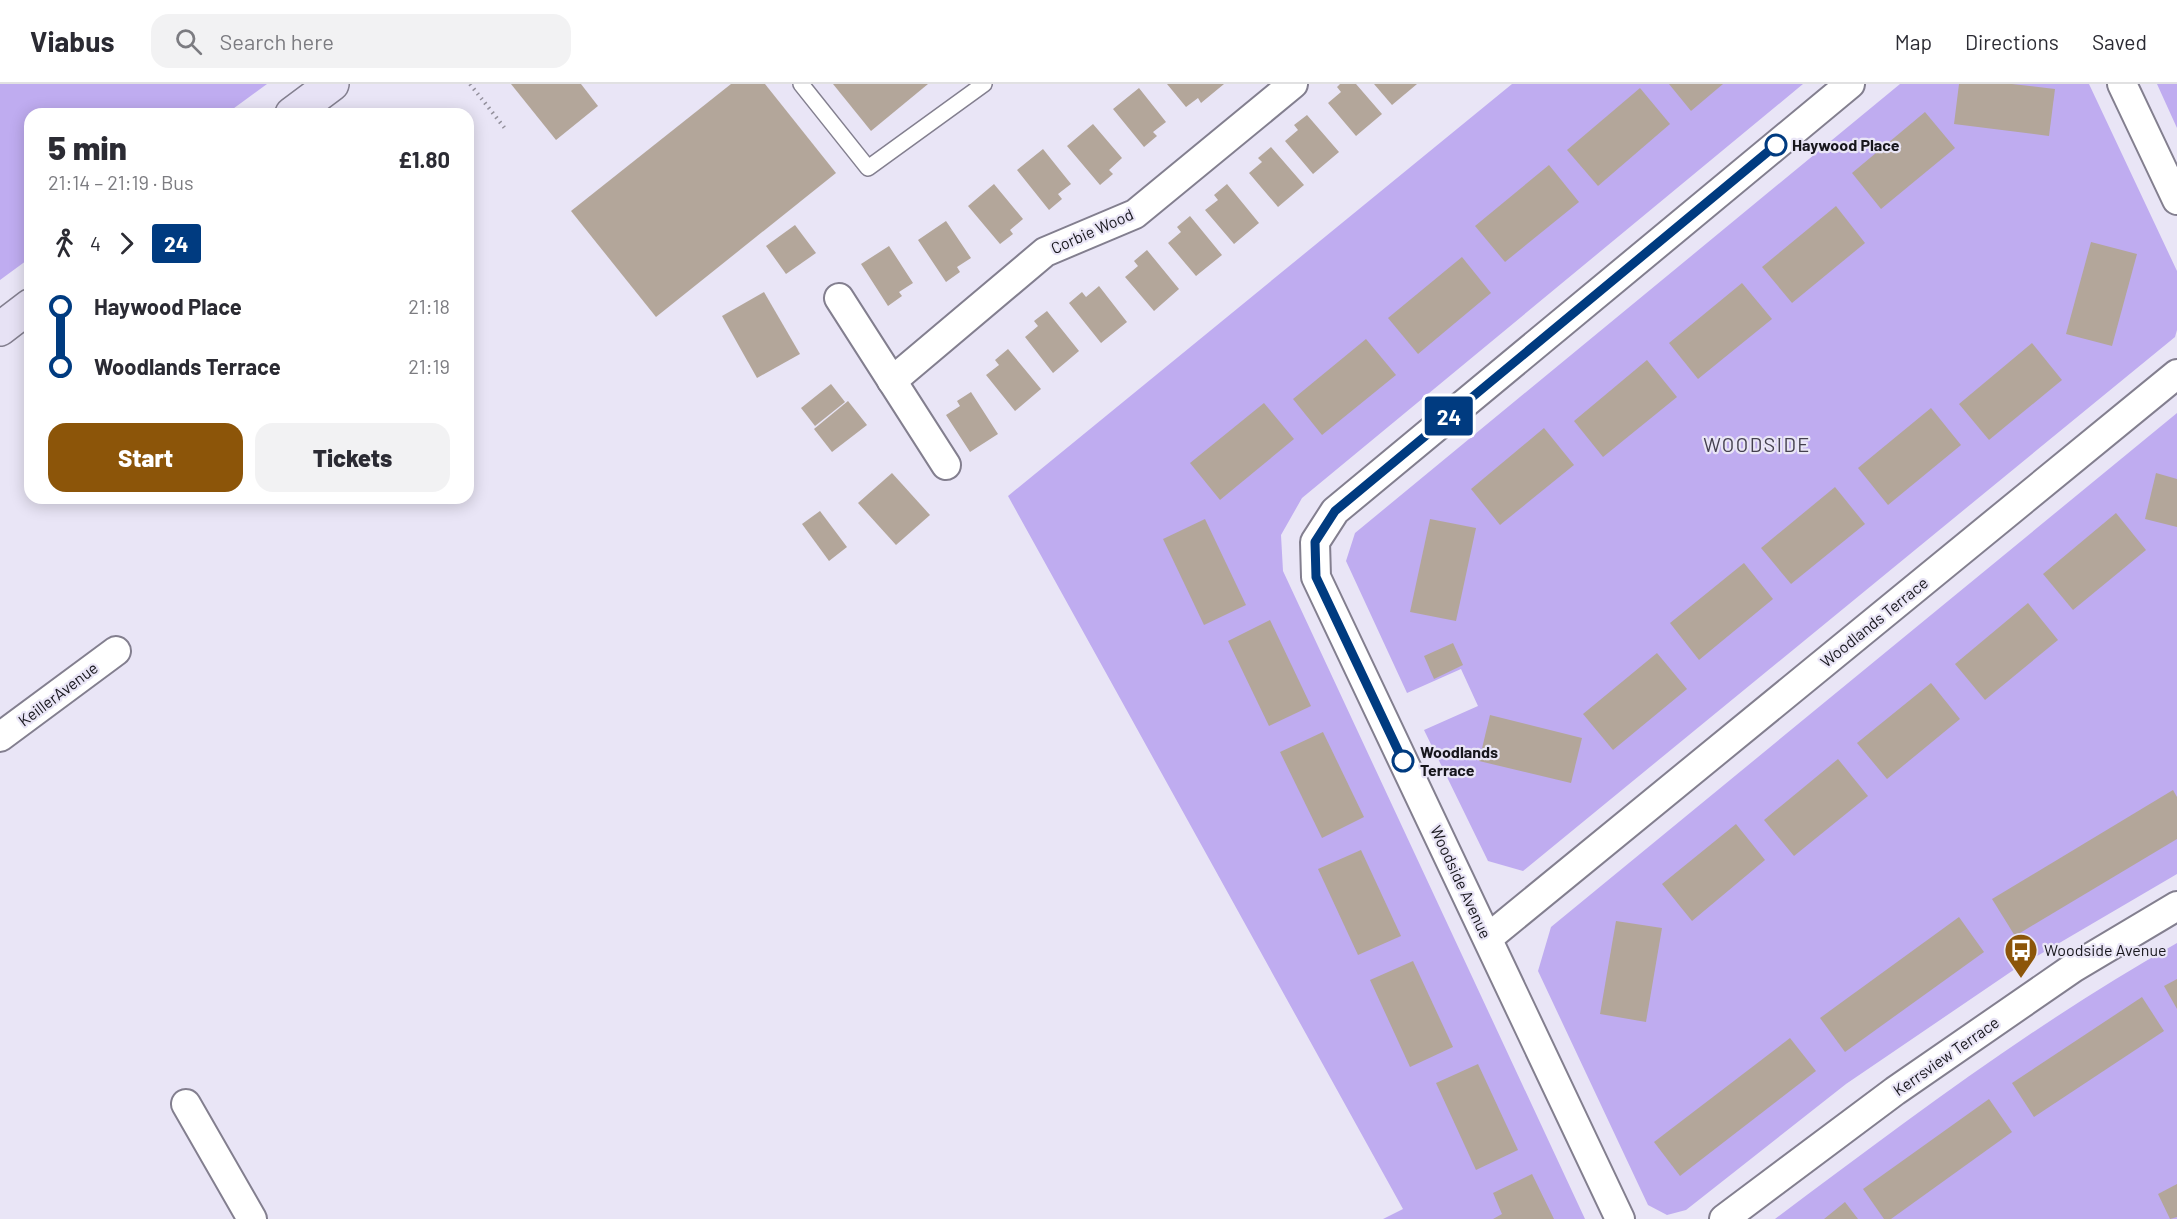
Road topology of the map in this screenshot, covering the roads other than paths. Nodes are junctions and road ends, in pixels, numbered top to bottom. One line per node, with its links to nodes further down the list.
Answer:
1 (332, 84): 7 (street)
2 (801, 84): 3 (lane)
3 (984, 84)
4 (1293, 84): 13 (street, Corbie Wood)
5 (1850, 84): 18 (street, Woodside Avenue)
6 (2122, 84): 8 (street)
7 (300, 108)
8 (2177, 200)
9 (838, 298): 13 (street)
10 (24, 310): 11 (street)
11 (0, 328)
12 (2177, 374): 18 (street, Woodlands Terrace)
13 (892, 381): 14 (street)
14 (946, 465)
15 (116, 651): 16 (street, KeillerAvenue)
16 (0, 737)
17 (2177, 906): 22 (street, Kerrsview Terrace)
18 (1488, 939): 21 (street, Woodside Avenue)
19 (186, 1104): 20 (street)
20 (252, 1219)
21 (1620, 1219)
22 (1724, 1219)

